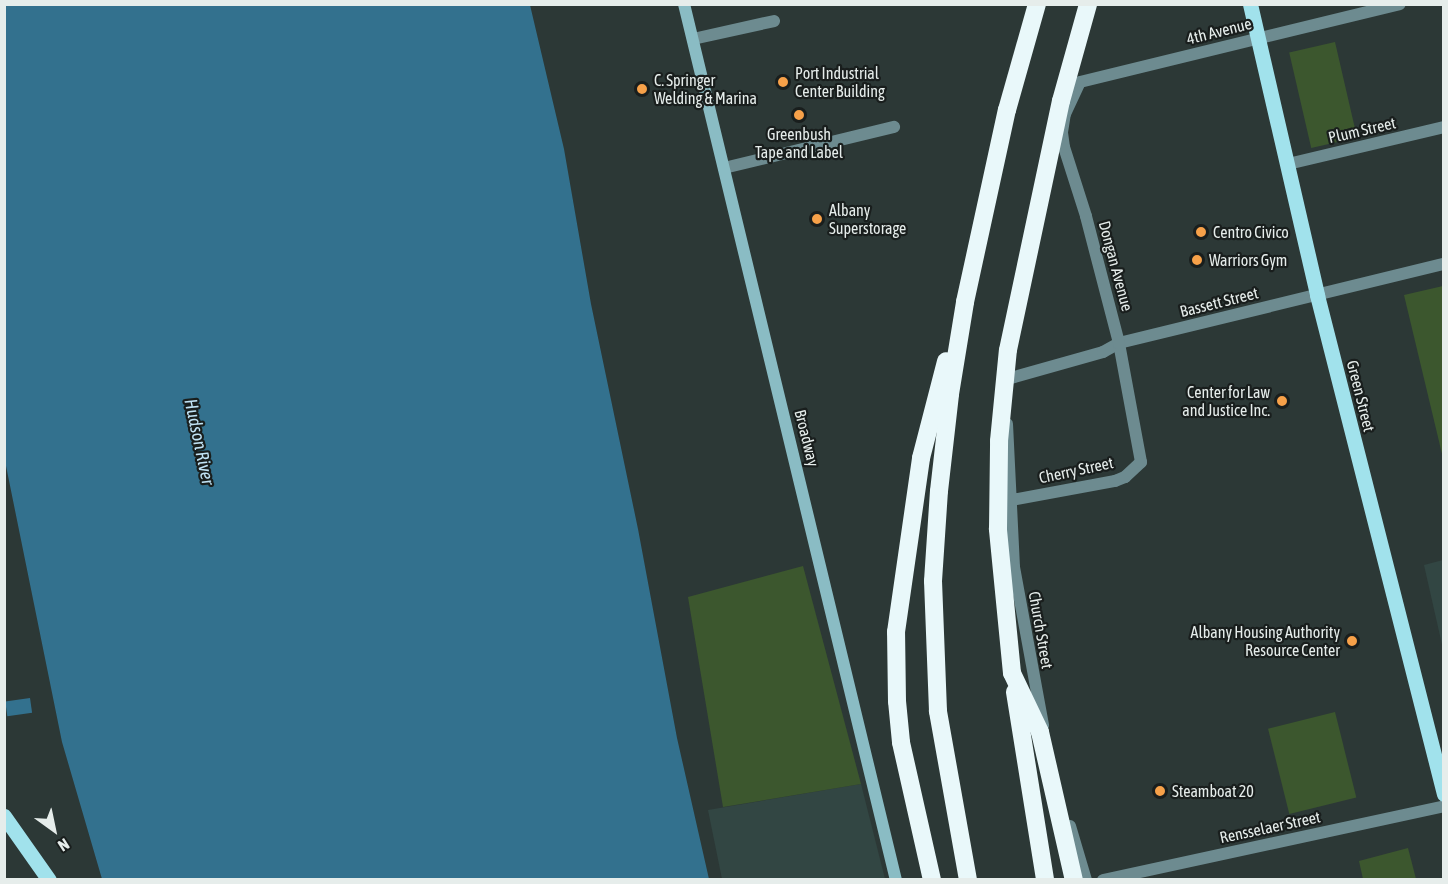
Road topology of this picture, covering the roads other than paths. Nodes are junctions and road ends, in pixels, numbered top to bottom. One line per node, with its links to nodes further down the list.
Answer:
1 (684, 4): 7 (street, Broadway)
2 (1037, 4): 16 (highway)
3 (1088, 4): 21 (highway, bridge)
4 (1250, 4): 8 (main road, Green Street)
5 (1400, 4): 8 (street, 4th Avenue)
6 (774, 21): 7 (street)
7 (693, 39): 13 (street, Broadway)
8 (1258, 39): 9 (street, 4th Avenue); 12 (main road, Green Street)
9 (1080, 82): 17 (street, Dongan Avenue)
10 (894, 127): 13 (street)
11 (1443, 128): 12 (street, Plum Street)
12 (1287, 164): 15 (main road, Green Street)
13 (724, 168): 26 (street, Broadway)
14 (1443, 264): 15 (street, Bassett Street)
15 (1317, 295): 17 (street, Bassett Street); 22 (main road, Green Street)
16 (965, 302): 27 (highway); 28 (highway)
17 (1119, 343): 18 (street, Bassett Street); 19 (street, Dongan Avenue)
18 (1004, 380): 20 (street, Church Street)
19 (1141, 462): 20 (street, Cherry Street)
20 (1012, 500): 31 (street, Church Street)
21 (1012, 673): 29 (highway); 30 (highway)
22 (1443, 794)
23 (1443, 806): 32 (street, Rensselaer Street)
24 (4, 816): 25 (main road)
25 (50, 879)
26 (896, 879)
27 (932, 879)
28 (968, 879)
29 (1045, 879)
30 (1074, 879)
31 (1086, 879)
32 (1102, 879)

